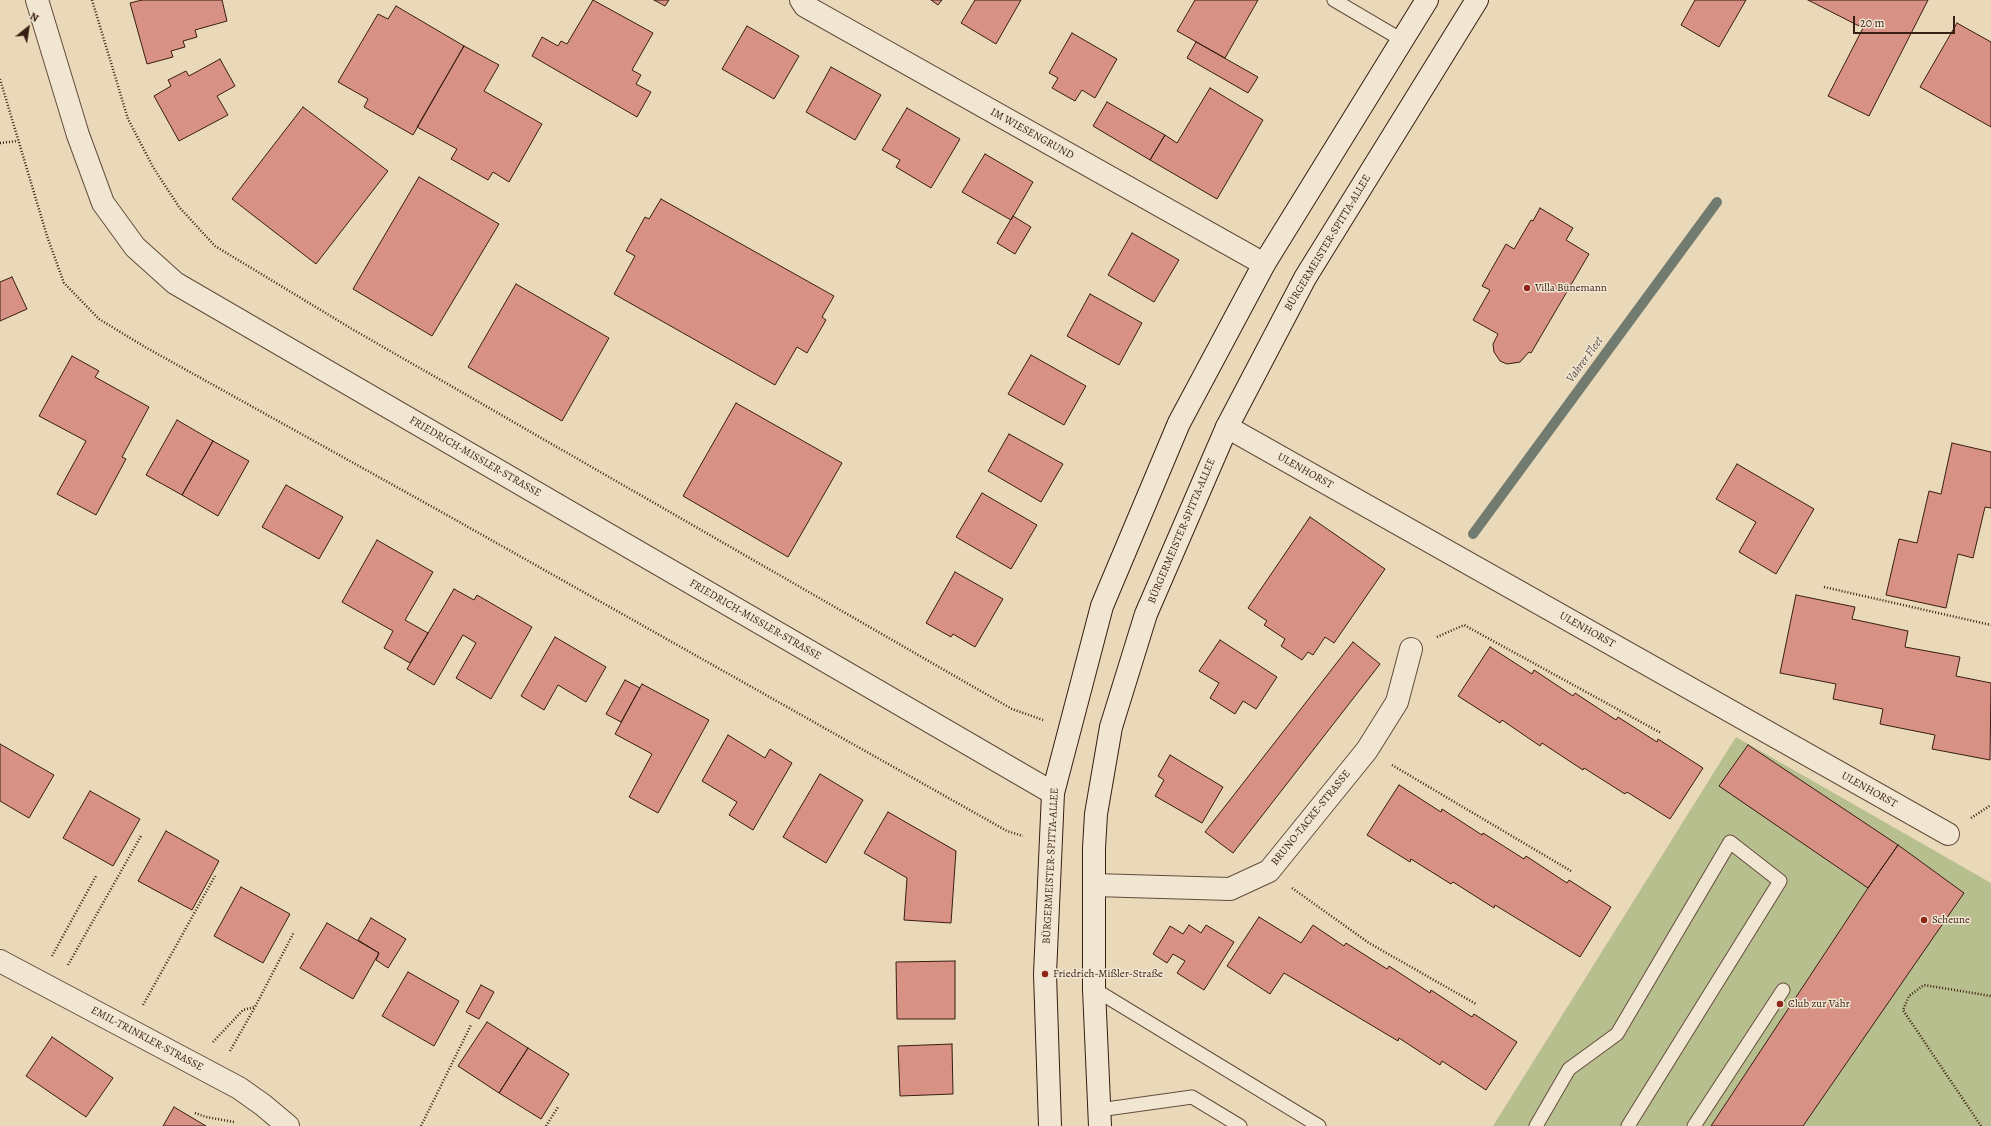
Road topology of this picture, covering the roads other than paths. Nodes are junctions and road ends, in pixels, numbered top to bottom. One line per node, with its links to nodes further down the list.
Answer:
1 (36, 0): 10 (street, FRIEDRICH-MISSLER-STRASSE)
2 (801, 0): 7 (street, IM WIESENGRUND)
3 (1334, 0): 6 (lane)
4 (1427, 0): 6 (street, BÜRGERMEISTER-SPITTA-ALLEE)
5 (1477, 0): 8 (street, BÜRGERMEISTER-SPITTA-ALLEE)
6 (1402, 40): 7 (street, BÜRGERMEISTER-SPITTA-ALLEE)
7 (1264, 264): 10 (street, BÜRGERMEISTER-SPITTA-ALLEE)
8 (1227, 427): 11 (street, ULENHORST); 12 (street, BÜRGERMEISTER-SPITTA-ALLEE)
9 (1411, 649): 12 (street, BRUNO-TACKE-STRASSE)
10 (1053, 793): 18 (street, BÜRGERMEISTER-SPITTA-ALLEE)
11 (1948, 834)
12 (1094, 885): 14 (street, BÜRGERMEISTER-SPITTA-ALLEE)
13 (0, 961): 17 (street, EMIL-TRINKLER-STRASSE)
14 (1094, 990): 16 (street, BÜRGERMEISTER-SPITTA-ALLEE); 20 (lane)
15 (1783, 990): 23 (lane)
16 (1100, 1118): 19 (lane)
17 (288, 1126)
18 (1050, 1126)
19 (1240, 1126)
20 (1319, 1126)
21 (1536, 1126): 22 (lane)
22 (1628, 1126)
23 (1694, 1126)

